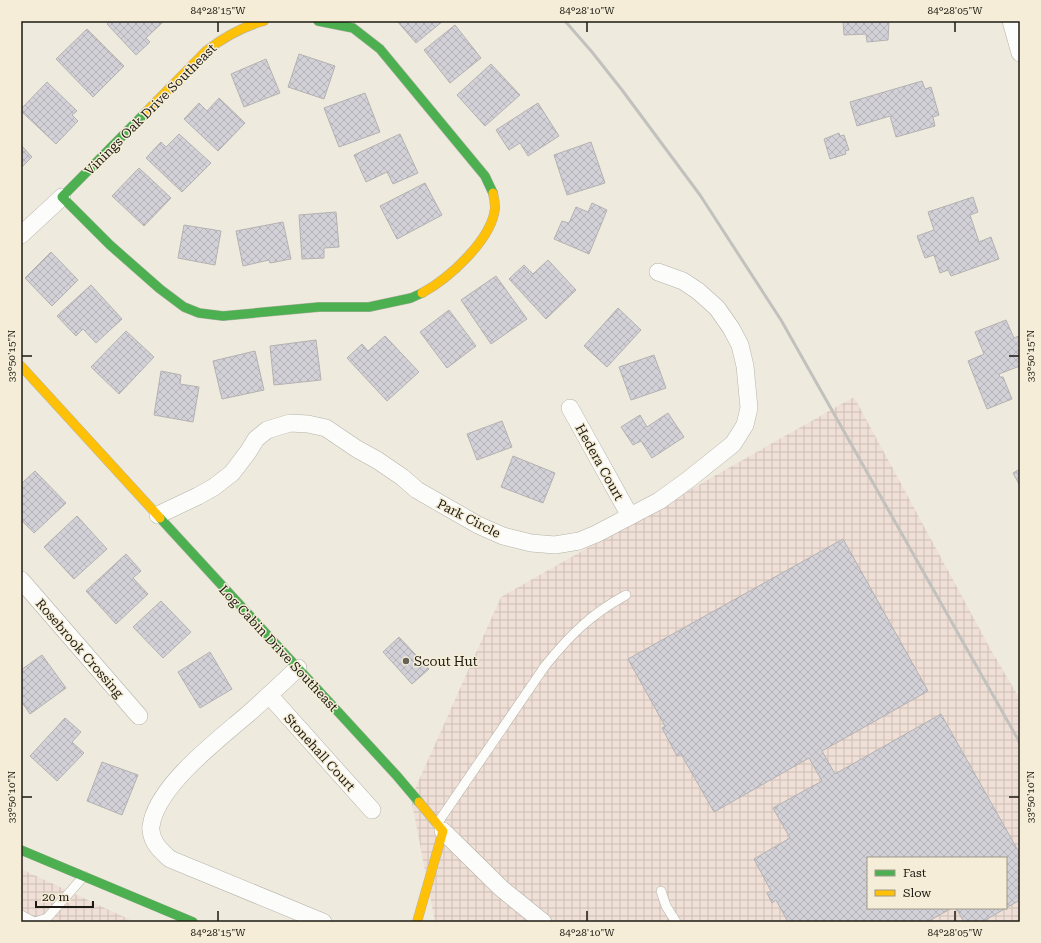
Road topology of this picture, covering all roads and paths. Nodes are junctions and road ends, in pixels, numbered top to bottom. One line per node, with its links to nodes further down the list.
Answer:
1 (264, 21): 5 (street, Vinings Oak Drive Southeast)
2 (318, 21): 5 (street)
3 (1010, 21): 4 (street)
4 (1020, 53)
5 (62, 197): 6 (street, Vinings Oak Drive Southeast)
6 (21, 235)
7 (658, 272): 11 (street, Park Circle)
8 (21, 366): 10 (street, Log Cabin Drive Southeast)
9 (570, 408): 11 (street, Hedera Court)
10 (158, 515): 11 (street, Park Circle); 14 (street, Log Cabin Drive Southeast)
11 (630, 516)
12 (21, 580): 16 (street, Rosebrook Crossing)
13 (626, 595): 18 (lane)
14 (298, 668): 15 (street); 18 (street, Log Cabin Drive Southeast)
15 (269, 695): 17 (street, Stonehall Court); 25 (street)
16 (139, 716)
17 (372, 810)
18 (440, 828): 26 (street); 27 (street, Log Cabin Drive Southeast)
19 (21, 850): 20 (street)
20 (84, 876): 23 (lane); 24 (street)
21 (661, 891): 28 (lane)
22 (21, 915): 23 (lane)
23 (34, 922)
24 (193, 922)
25 (323, 922)
26 (417, 922)
27 (543, 922)
28 (676, 922)

